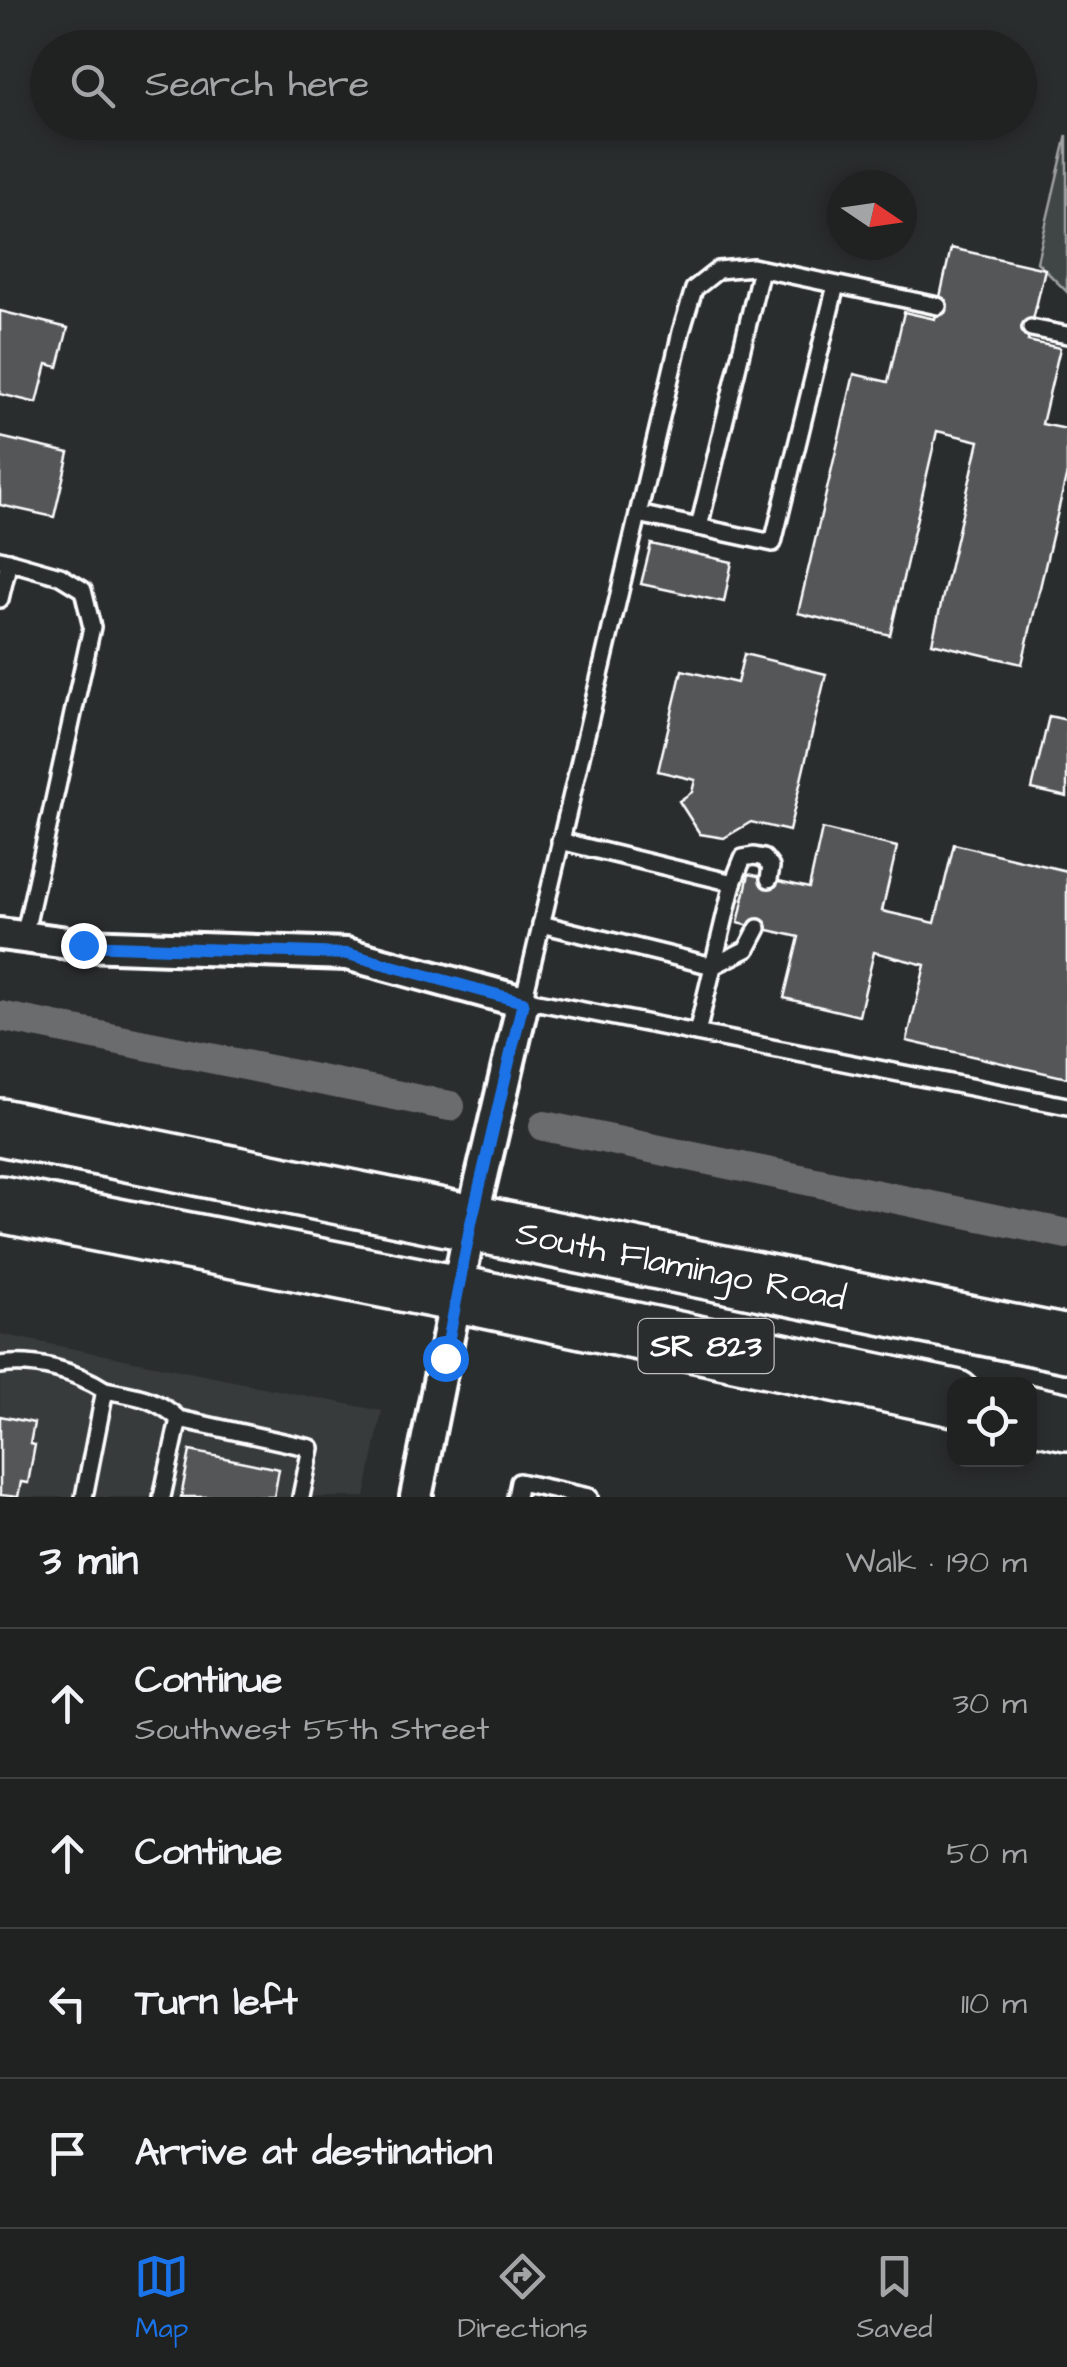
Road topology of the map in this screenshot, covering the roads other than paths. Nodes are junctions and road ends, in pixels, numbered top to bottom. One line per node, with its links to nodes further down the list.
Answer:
1 (761, 269): 2 (lane); 6 (lane); 7 (lane)
2 (836, 285): 3 (lane); 7 (lane)
3 (938, 306)
4 (1031, 328): 5 (lane)
5 (1067, 335)
6 (638, 514): 7 (lane); 10 (lane)
7 (699, 527)
8 (4, 560): 9 (lane); 15 (lane)
9 (0, 599)
10 (560, 841): 12 (lane); 13 (lane)
11 (769, 878): 12 (lane)
12 (734, 883): 16 (lane)
13 (541, 924): 16 (lane); 17 (lane)
14 (758, 928): 16 (lane)
15 (12, 936): 17 (street)
16 (714, 966): 18 (lane)
17 (523, 1001): 18 (lane); 22 (street)
18 (697, 1033): 19 (lane)
19 (1067, 1106)
20 (0, 1127): 22 (highway, South Flamingo Road / SR 823)
21 (0, 1204): 23 (highway, South Flamingo Road / SR 823)
22 (471, 1223): 23 (street); 24 (highway, South Flamingo Road / SR 823)
23 (458, 1294): 27 (highway, South Flamingo Road / SR 823); 34 (street)
24 (1067, 1344)
25 (0, 1365): 26 (lane)
26 (106, 1390): 29 (lane); 31 (lane)
27 (947, 1397)
28 (1037, 1416): 30 (highway)
29 (178, 1419): 32 (lane); 33 (lane)
30 (1067, 1422)
31 (84, 1497)
32 (162, 1497)
33 (301, 1497)
34 (416, 1497)
35 (516, 1497): 36 (lane)
36 (589, 1497)

